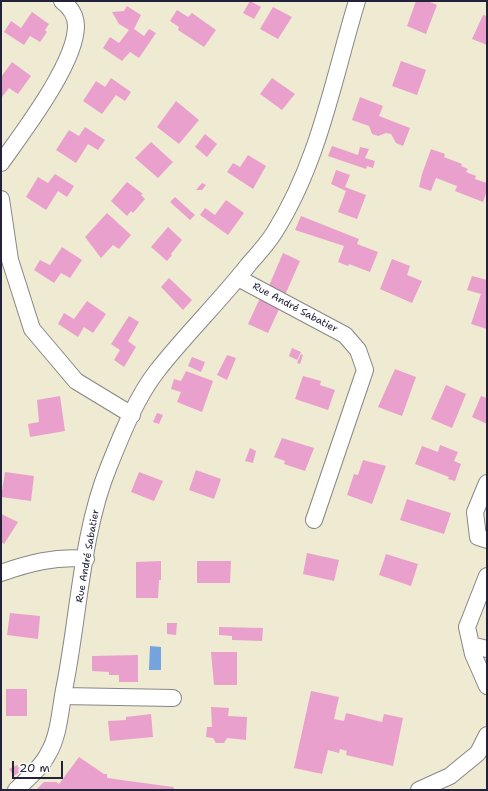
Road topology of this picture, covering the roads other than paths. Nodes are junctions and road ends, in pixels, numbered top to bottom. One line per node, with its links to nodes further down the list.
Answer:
1 (62, 1): 3 (street)
2 (357, 1): 5 (street, Rue André Sabatier)
3 (1, 163)
4 (1, 198): 6 (street)
5 (238, 278): 6 (street, Rue André Sabatier); 8 (street, Rue André Sabatier)
6 (132, 415): 10 (street, Rue André Sabatier)
7 (487, 483): 9 (street)
8 (314, 520)
9 (487, 540)
10 (86, 559): 11 (street); 16 (street, Rue André Sabatier)
11 (1, 573)
12 (487, 576): 13 (street)
13 (471, 645): 14 (street); 15 (street)
14 (487, 649)
15 (487, 686)
16 (63, 696): 17 (street); 19 (street, Rue André Sabatier)
17 (173, 698)
18 (487, 735): 20 (street)
19 (16, 790)
20 (419, 790)

